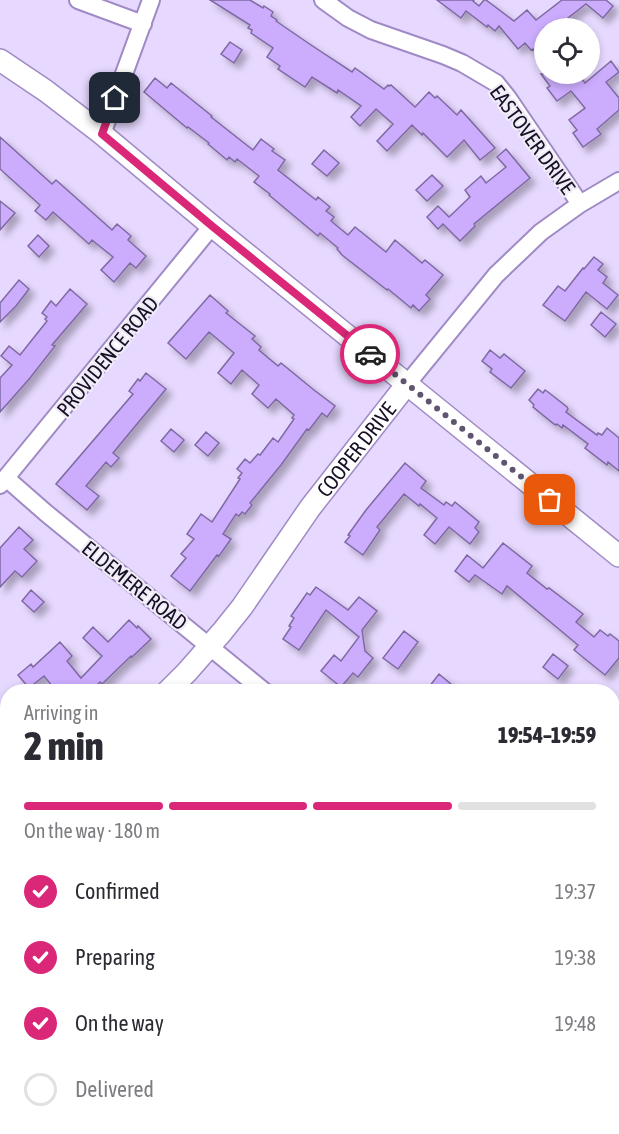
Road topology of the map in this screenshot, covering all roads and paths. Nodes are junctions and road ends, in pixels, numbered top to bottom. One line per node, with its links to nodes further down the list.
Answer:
1 (78, 0): 4 (street)
2 (152, 0): 4 (street)
3 (323, 0): 8 (street, EASTOVER DRIVE)
4 (142, 24): 6 (street)
5 (0, 60): 6 (main road)
6 (102, 134): 9 (main road)
7 (619, 181): 8 (street, COOPER DRIVE)
8 (580, 204): 10 (street, COOPER DRIVE)
9 (212, 226): 10 (main road); 11 (street, PROVIDENCE ROAD)
10 (407, 384): 12 (main road); 13 (main road, COOPER DRIVE)
11 (4, 473): 13 (street, ELDEMERE ROAD)
12 (619, 556)
13 (211, 646): 14 (main road, COOPER DRIVE); 15 (street, ELDEMERE ROAD)
14 (175, 684)
15 (256, 684)

